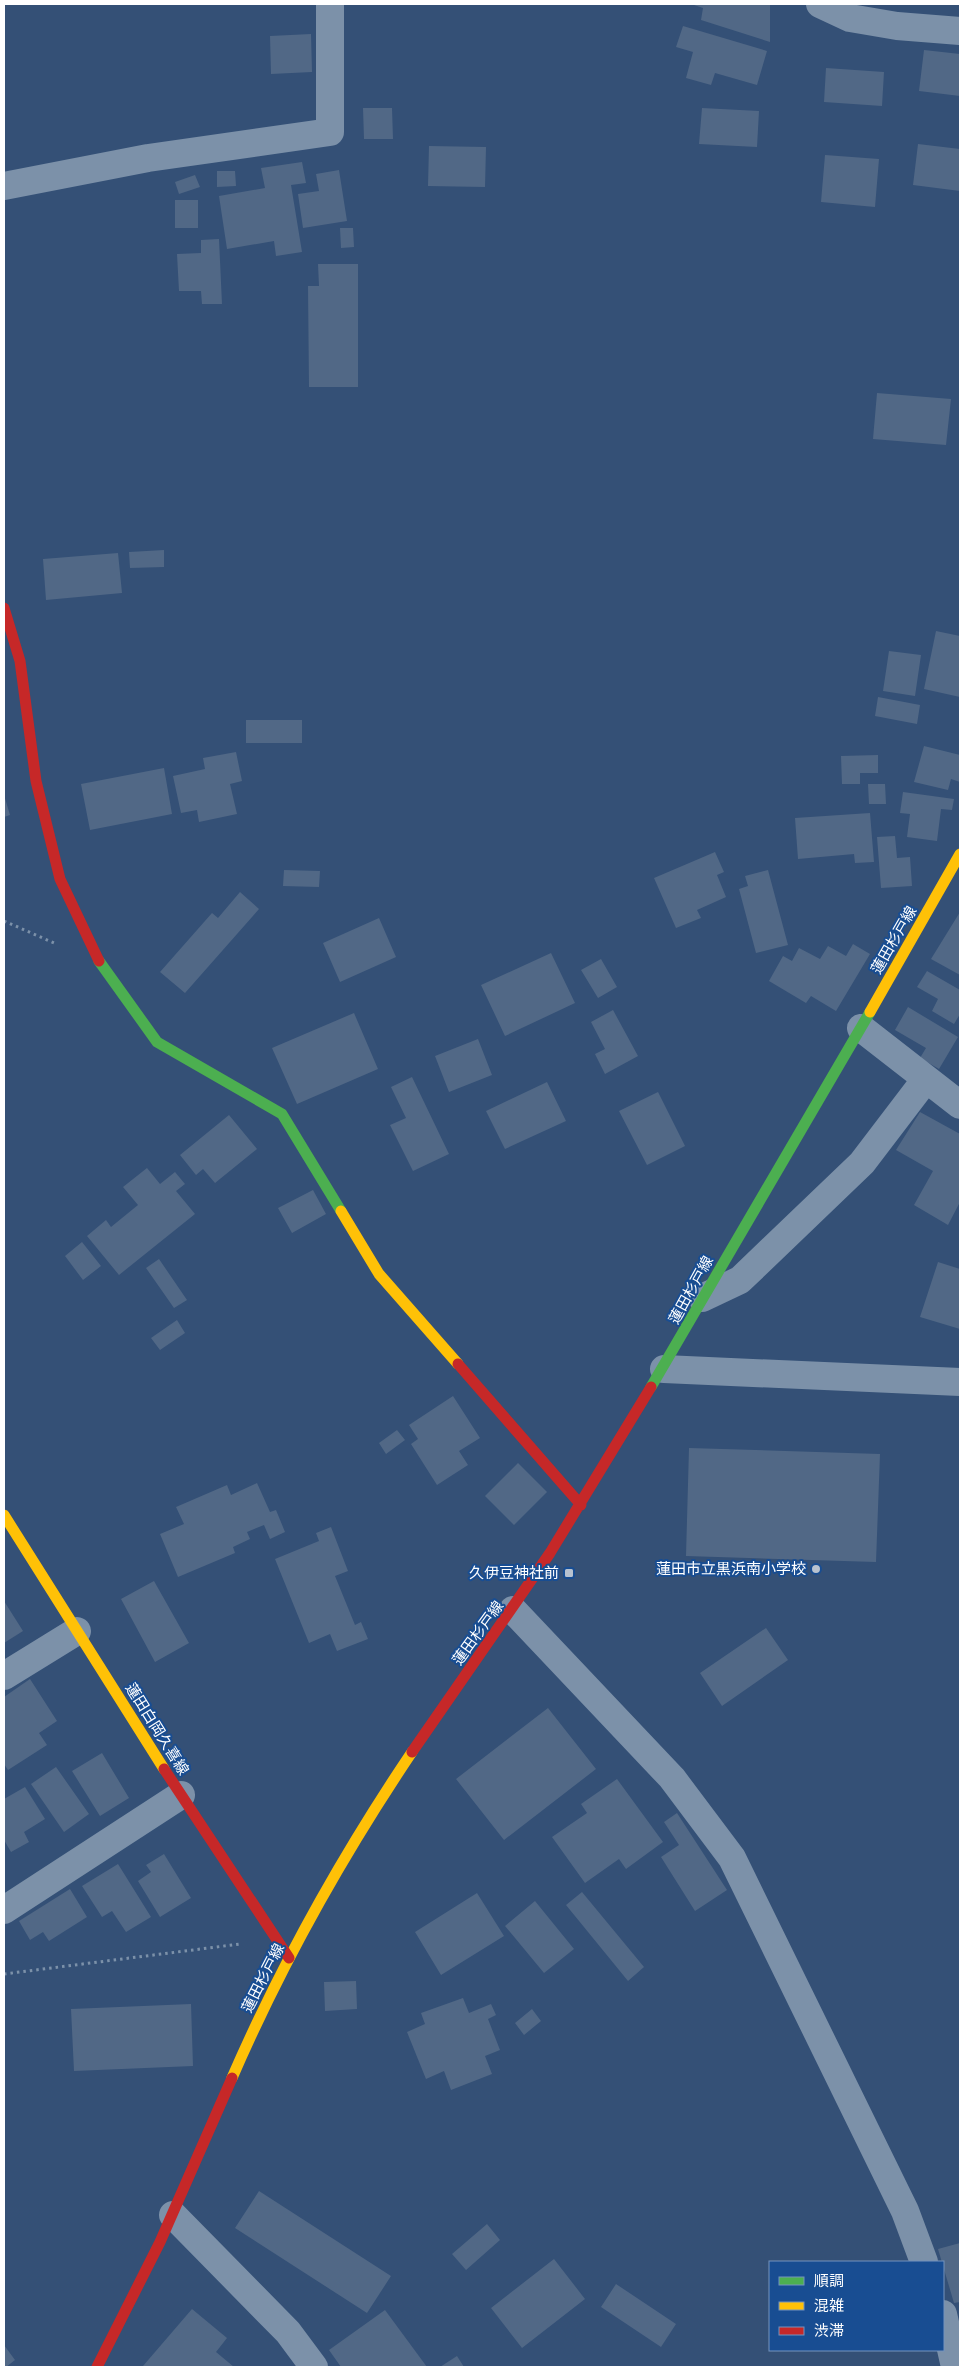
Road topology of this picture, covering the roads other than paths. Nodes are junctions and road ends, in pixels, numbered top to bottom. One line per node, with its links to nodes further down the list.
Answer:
1 (330, 4): 4 (street)
2 (820, 4): 3 (street)
3 (960, 31)
4 (4, 186)
5 (4, 608): 13 (main road)
6 (960, 854): 7 (main road, 蓮田杉戸線)
7 (861, 1028): 8 (street); 10 (main road, 蓮田杉戸線)
8 (926, 1079): 9 (street); 10 (street)
9 (960, 1105)
10 (702, 1298): 11 (main road, 蓮田杉戸線)
11 (664, 1369): 12 (street); 13 (main road, 蓮田杉戸線)
12 (960, 1382)
13 (581, 1505): 15 (main road, 蓮田杉戸線)
14 (4, 1515): 16 (main road, 蓮田白岡久喜線)
15 (513, 1610): 20 (main road, 蓮田杉戸線); 22 (street)
16 (77, 1631): 17 (street); 18 (main road, 蓮田白岡久喜線)
17 (4, 1676)
18 (181, 1795): 19 (street); 20 (main road, 蓮田白岡久喜線)
19 (4, 1910)
20 (289, 1958): 21 (main road, 蓮田杉戸線)
21 (173, 2215): 24 (main road, 蓮田杉戸線); 25 (street)
22 (924, 2261)
23 (944, 2318): 26 (street)
24 (97, 2367)
25 (314, 2367)
26 (955, 2367)

